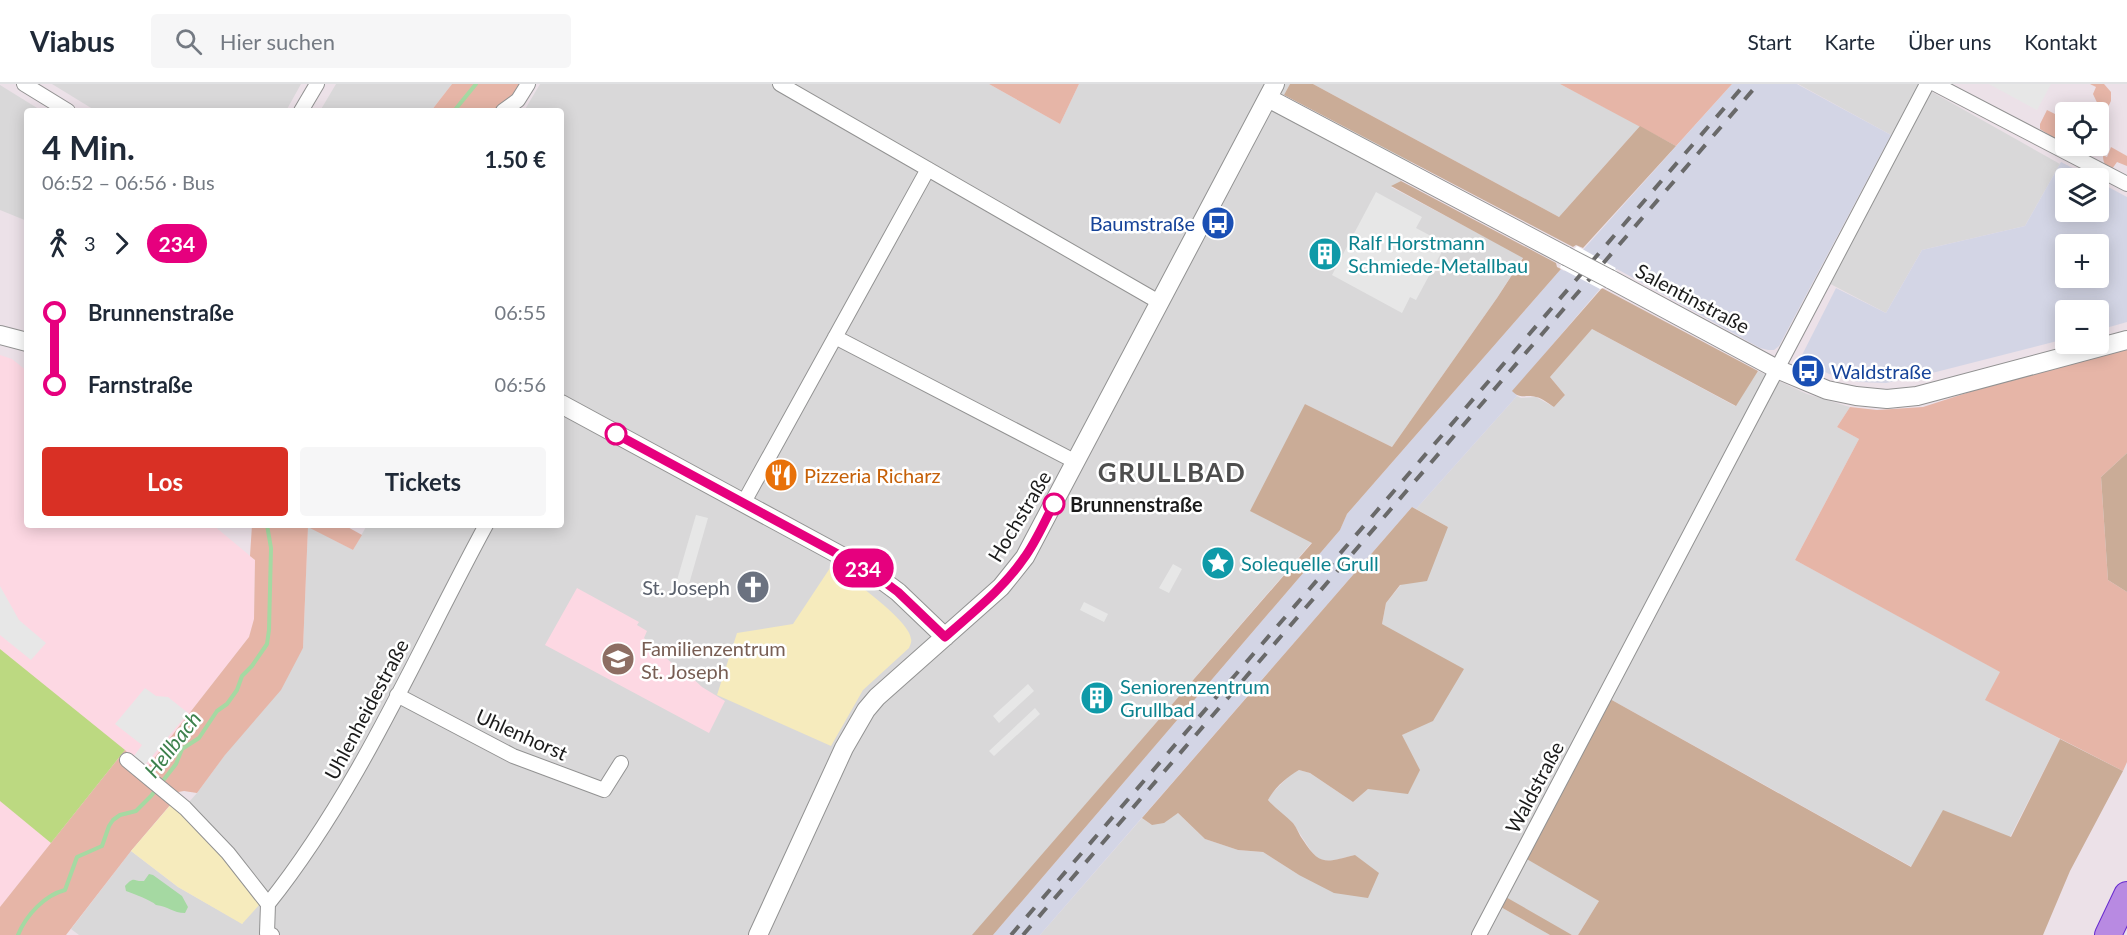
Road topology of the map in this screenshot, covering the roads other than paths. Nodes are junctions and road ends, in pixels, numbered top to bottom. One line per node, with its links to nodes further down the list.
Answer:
1 (24, 84): 8 (street)
2 (317, 84): 9 (street)
3 (528, 84): 10 (street)
4 (780, 84): 11 (street)
5 (1927, 84): 18 (street, Waldstraße)
6 (1935, 84): 12 (street)
7 (1272, 91): 13 (street, Hochstraße); 18 (street, Salentinstraße, bridge)
8 (63, 108)
9 (303, 108)
10 (506, 108)
11 (928, 169): 13 (street); 15 (street)
12 (2127, 184)
13 (1159, 302): 20 (street, Hochstraße)
14 (0, 335): 17 (street)
15 (835, 337): 20 (street); 21 (street)
16 (2127, 340): 18 (street, Salentinstraße)
17 (24, 341)
18 (1777, 369): 31 (street, Waldstraße)
19 (564, 406): 21 (street)
20 (1076, 462): 23 (street, Hochstraße)
21 (744, 502): 23 (street)
22 (484, 528): 24 (street, Uhlenheidestraße)
23 (945, 637): 30 (street, Hochstraße)
24 (397, 694): 26 (street, Uhlenhorst); 28 (street, Uhlenheidestraße)
25 (127, 760): 28 (street)
26 (621, 763)
27 (2127, 895): 32 (highway)
28 (268, 904): 29 (street)
29 (272, 935)
30 (758, 935)
31 (1479, 935)
32 (2108, 935)

